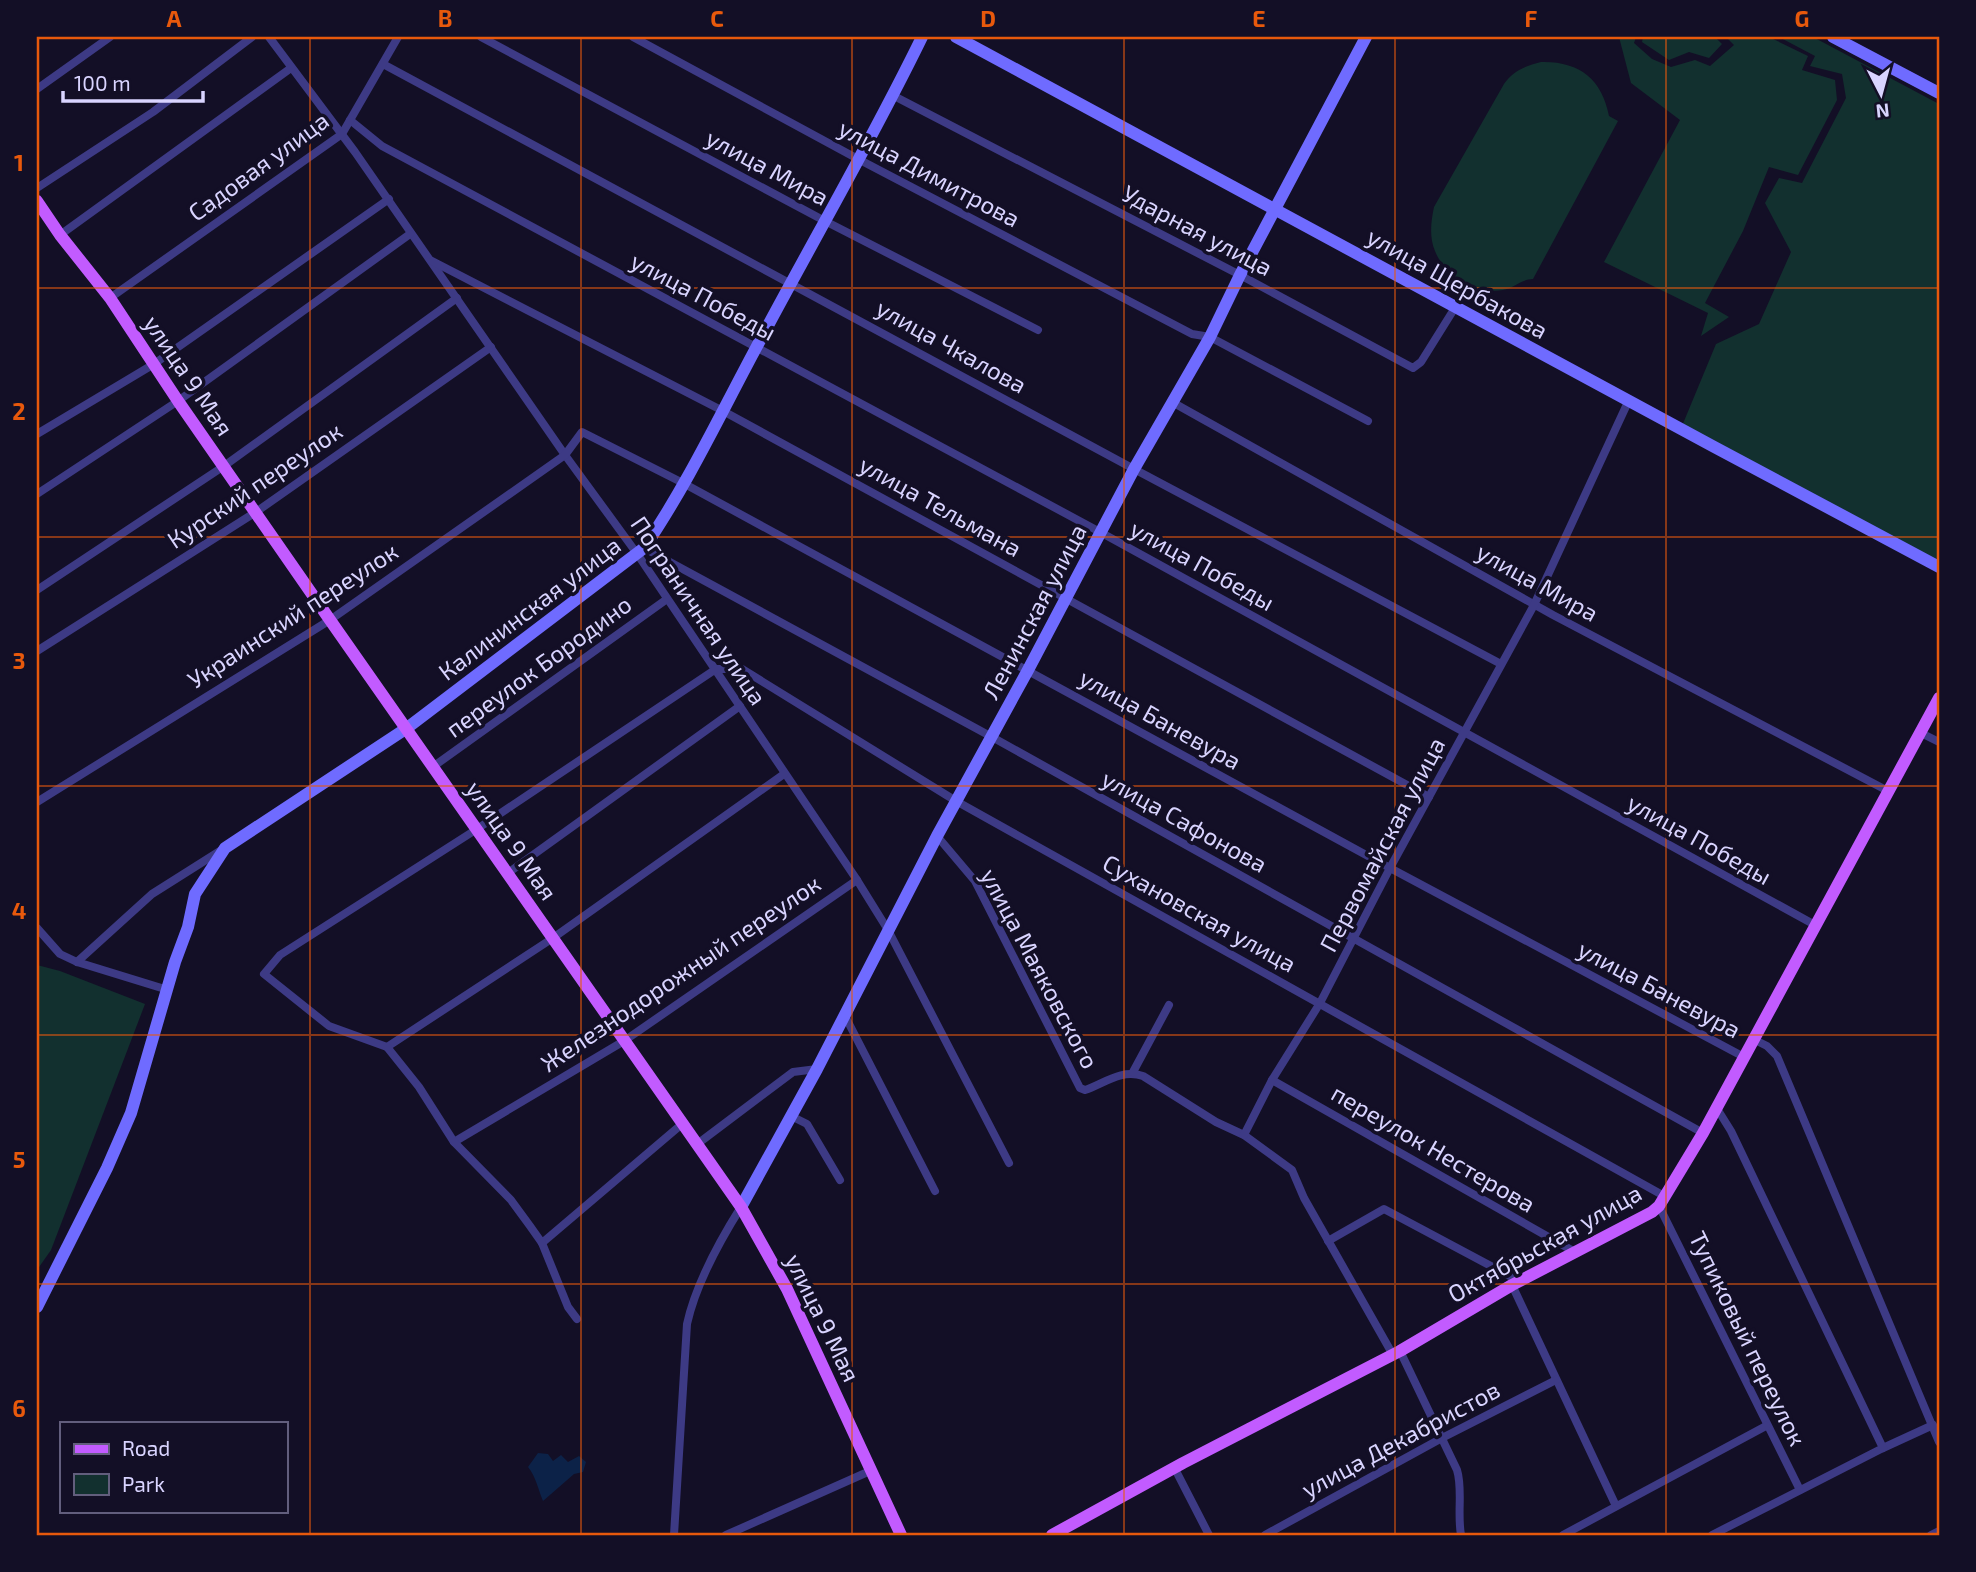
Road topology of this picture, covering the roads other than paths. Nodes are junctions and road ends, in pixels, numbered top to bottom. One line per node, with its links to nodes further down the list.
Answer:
1 (110, 37): 13 (street)
2 (252, 37): 19 (street)
3 (269, 37): 12 (street, Пограничная улица)
4 (398, 37): 11 (street, Садовая улица)
5 (481, 37): 23 (street, улица Мира)
6 (634, 37): 18 (street, улица Димитрова)
7 (922, 37): 15 (main road, Калининская улица)
8 (956, 37): 22 (main road, улица Щербакова)
9 (1366, 37): 22 (main road, Ленинская улица)
10 (1833, 37): 14 (main road)
11 (383, 64): 16 (street, Садовая улица); 28 (street, улица Чкалова)
12 (291, 68): 17 (street, Пограничная улица); 25 (street)
13 (37, 89)
14 (1939, 93)
15 (894, 96): 18 (main road, Калининская улица); 27 (street, Ударная улица)
16 (350, 120): 17 (street, Садовая улица); 35 (street, улица Победы)
17 (342, 134): 20 (street, Пограничная улица); 29 (street, Садовая улица)
18 (858, 159): 23 (main road, Калининская улица); 33 (street, улица Димитрова)
19 (37, 188)
20 (389, 200): 24 (street, Пограничная улица); 36 (street)
21 (37, 201): 25 (main road, улица 9 Мая)
22 (1274, 209): 27 (main road, Ленинская улица); 31 (main road, улица Щербакова)
23 (823, 220): 28 (main road, Калининская улица); 32 (street, улица Мира)
24 (410, 233): 26 (street, Пограничная улица); 37 (street)
25 (60, 235): 29 (main road, улица 9 Мая)
26 (429, 259): 30 (street, Пограничная улица); 40 (street, улица Тельмана)
27 (1240, 275): 31 (street, Ударная улица); 33 (main road, Ленинская улица)
28 (792, 282): 35 (main road, Калининская улица); 45 (street, улица Чкалова)
29 (110, 298): 36 (main road, улица 9 Мая)
30 (457, 298): 34 (street, Пограничная улица); 44 (street)
31 (1455, 306): 39 (main road, улица Щербакова)
32 (1038, 330)
33 (1210, 337): 38 (main road, Ленинская улица); 41 (street, улица Димитрова)
34 (491, 347): 43 (street, Пограничная улица); 48 (street, Курский переулок)
35 (756, 348): 40 (main road, Калининская улица); 49 (street, улица Победы)
36 (154, 364): 37 (main road, улица 9 Мая); 42 (street)
37 (178, 401): 44 (main road, улица 9 Мая); 47 (street)
38 (1172, 402): 45 (main road, Ленинская улица); 55 (street, улица Мира)
39 (1628, 402): 51 (main road, улица Щербакова); 55 (street, Первомайская улица)
40 (723, 411): 46 (main road, Калининская улица); 53 (street, улица Тельмана)
41 (1368, 421)
42 (37, 434)
43 (565, 455): 46 (street, улица Баневура); 50 (street, Пограничная улица); 56 (street, Украинский переулок)
44 (224, 466): 48 (main road, улица 9 Мая); 52 (street)
45 (1134, 469): 49 (main road, Ленинская улица); 58 (street, улица Чкалова)
46 (683, 484): 50 (main road, Калининская улица); 60 (street, улица Баневура)
47 (37, 494)
48 (256, 512): 56 (main road, улица 9 Мая); 57 (street, Курский переулок)
49 (1100, 532): 53 (main road, Ленинская улица); 64 (street, улица Победы)
50 (641, 552): 54 (street, Пограничная улица); 63 (main road, Калининская улица); 66 (street, улица Сафонова)
51 (1939, 567)
52 (37, 590)
53 (1066, 597): 60 (main road, Ленинская улица); 71 (street, улица Тельмана)
54 (667, 598): 59 (street, Пограничная улица); 68 (street, переулок Бородино)
55 (1534, 605): 58 (street, Первомайская улица); 70 (street, улица Мира)
56 (330, 620): 63 (main road, улица 9 Мая); 73 (street, Украинский переулок)
57 (37, 651)
58 (1501, 664): 64 (street, Первомайская улица)
59 (716, 669): 62 (street, Пограничная улица); 72 (street, Сухановская улица); 74 (street)
60 (1028, 670): 66 (main road, Ленинская улица); 77 (street, улица Баневура)
61 (1939, 698): 65 (main road, Октябрьская улица)
62 (740, 706): 69 (street, Пограничная улица); 78 (street)
63 (408, 728): 68 (main road, улица 9 Мая); 76 (main road, Калининская улица)
64 (1464, 733): 71 (street, Первомайская улица); 80 (street, улица Победы)
65 (1920, 733): 67 (street); 70 (main road, Октябрьская улица)
66 (992, 737): 72 (main road, Ленинская улица); 84 (street, улица Сафонова)
67 (1939, 742)
68 (433, 766): 74 (main road, улица 9 Мая)
69 (784, 774): 79 (street, Пограничная улица); 83 (street)
70 (1888, 791): 80 (main road, Октябрьская улица)
71 (1429, 796): 77 (street, Первомайская улица)
72 (956, 801): 75 (main road, Ленинская улица); 87 (street, Сухановская улица)
73 (37, 802)
74 (477, 829): 78 (main road, улица 9 Мая); 92 (street)
75 (937, 836): 82 (main road, Ленинская улица); 95 (street, улица Маяковского)
76 (225, 848): 85 (street); 86 (main road, Калининская улица)
77 (1390, 868): 84 (street, Первомайская улица); 93 (street, улица Баневура)
78 (508, 873): 83 (main road, улица 9 Мая)
79 (857, 880): 82 (street, Пограничная улица); 91 (street, Железнодорожный переулок)
80 (1815, 925): 90 (main road, Октябрьская улица)
81 (37, 928): 85 (street)
82 (888, 930): 89 (main road, Ленинская улица); 104 (street, Пограничная улица)
83 (553, 938): 91 (main road, улица 9 Мая); 92 (street)
84 (1354, 940): 87 (street, Первомайская улица); 100 (street, улица Сафонова)
85 (77, 962): 86 (street)
86 (168, 990): 113 (main road, Калининская улица)
87 (1320, 1003): 96 (street, Первомайская улица); 107 (street, Сухановская улица)
88 (1169, 1005): 95 (street)
89 (845, 1016): 94 (main road, Ленинская улица); 106 (street)
90 (1753, 1039): 93 (main road, Октябрьская улица); 117 (street, улица Баневура)
91 (624, 1041): 99 (main road, улица 9 Мая); 102 (street, Железнодорожный переулок)
92 (387, 1047): 102 (street)
93 (1744, 1057): 97 (main road, Октябрьская улица)
94 (817, 1069): 98 (main road, Ленинская улица); 103 (street)
95 (1133, 1072): 101 (street)
96 (1272, 1080): 101 (street, Первомайская улица); 111 (street, переулок Нестерова)
97 (1716, 1107): 100 (main road, Октябрьская улица); 121 (street)
98 (791, 1116): 105 (street); 108 (main road, Ленинская улица)
99 (682, 1124): 103 (main road, улица 9 Мая); 110 (street)
100 (1703, 1133): 107 (main road, Октябрьская улица)
101 (1244, 1135): 109 (street)
102 (454, 1142): 110 (street)
103 (696, 1144): 108 (main road, улица 9 Мая)
104 (1009, 1163)
105 (840, 1180)
106 (935, 1191)
107 (1662, 1201): 111 (main road, Октябрьская улица); 118 (street, Тупиковый переулок)
108 (741, 1207): 123 (main road, улица 9 Мая); 127 (street)
109 (1328, 1241): 112 (street); 115 (street)
110 (541, 1243): 114 (street)
111 (1574, 1252): 112 (main road, Октябрьская улица)
112 (1516, 1283): 115 (main road, Октябрьская улица); 116 (street)
113 (37, 1307)
114 (577, 1319)
115 (1396, 1353): 119 (street); 122 (main road, Октябрьская улица)
116 (1556, 1380): 119 (street, улица Декабристов); 125 (street)
117 (1933, 1425): 120 (street, улица Баневура); 121 (street)
118 (1766, 1426): 124 (street, Тупиковый переулок); 125 (street)
119 (1442, 1438): 132 (street, улица Декабристов); 133 (street)
120 (1939, 1441)
121 (1883, 1448): 124 (street)
122 (1174, 1468): 130 (main road, Октябрьская улица); 131 (street)
123 (870, 1471): 128 (street); 129 (main road, улица 9 Мая)
124 (1800, 1490): 135 (street)
125 (1616, 1506): 134 (street)
126 (1939, 1531): 136 (street)
127 (674, 1535)
128 (726, 1535)
129 (901, 1535)
130 (1052, 1535)
131 (1209, 1535)
132 (1265, 1535)
133 (1461, 1535)
134 (1563, 1535)
135 (1712, 1535)
136 (1931, 1535)

